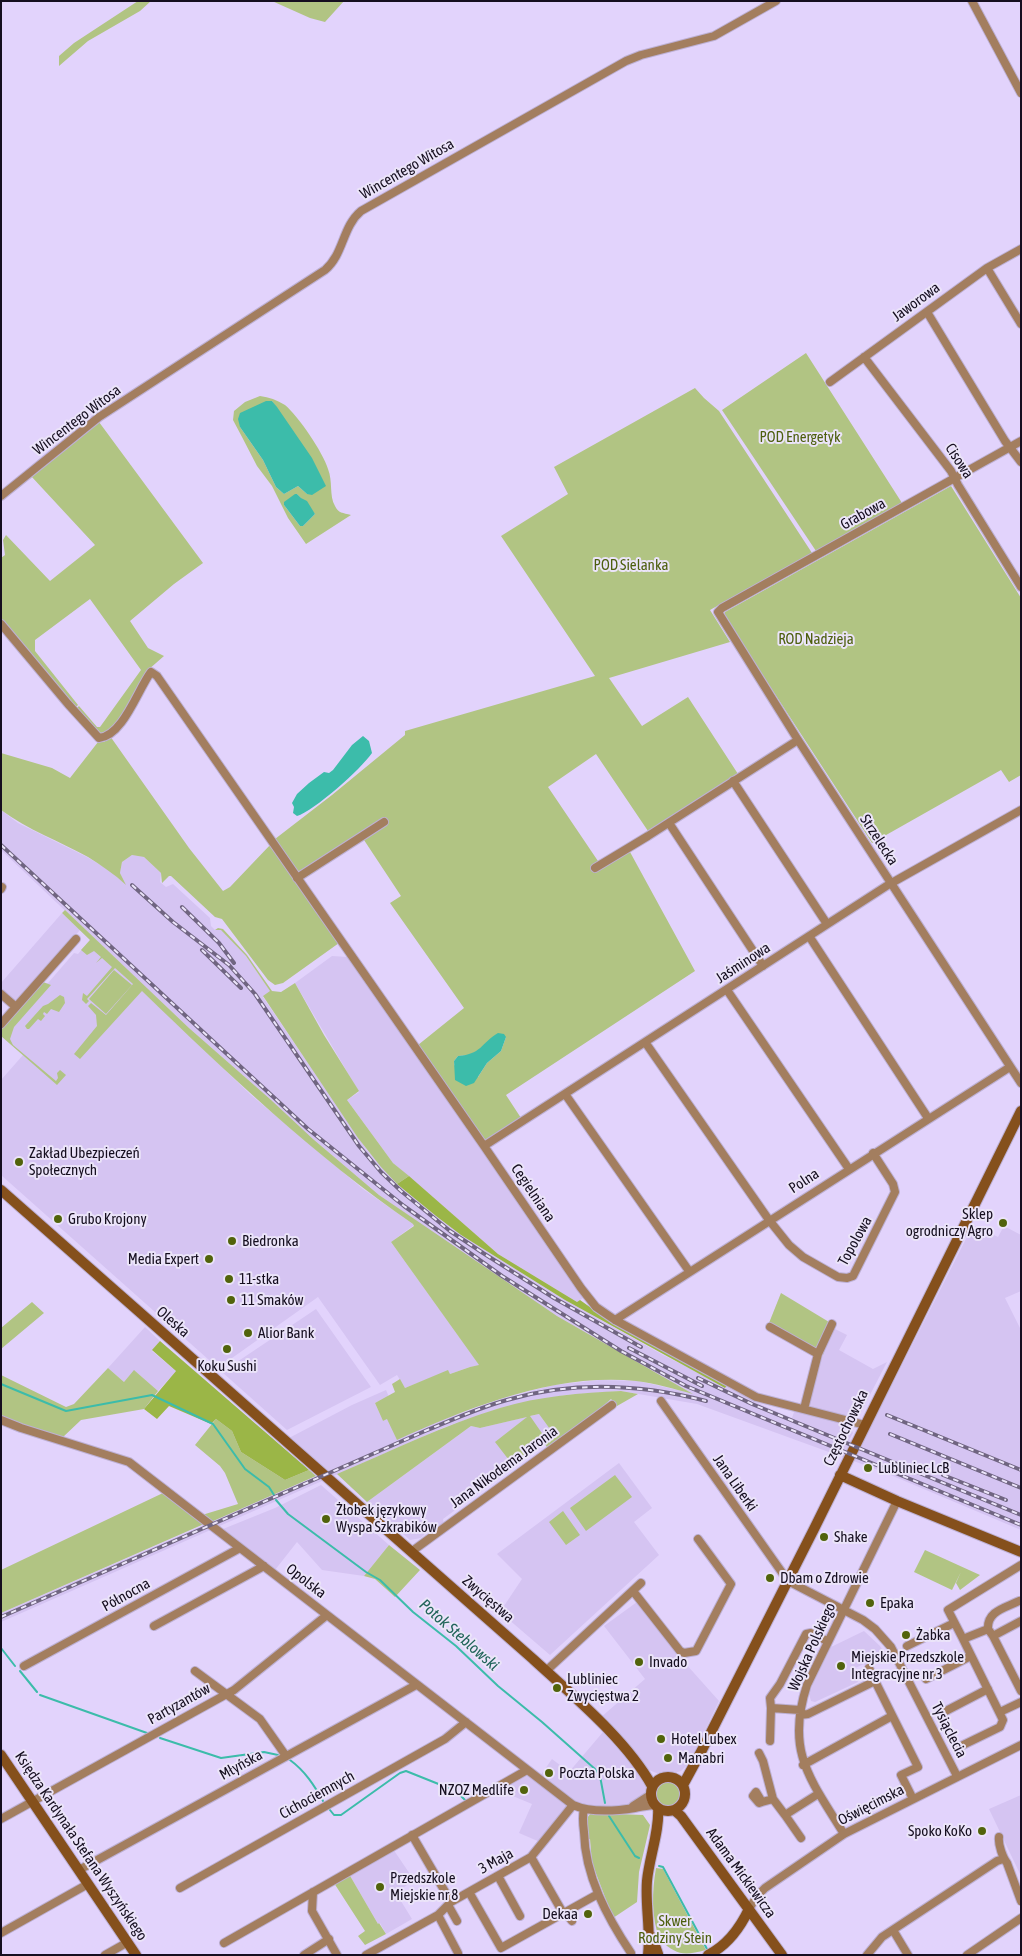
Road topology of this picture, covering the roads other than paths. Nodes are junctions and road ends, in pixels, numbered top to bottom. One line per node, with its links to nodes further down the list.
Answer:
1 (776, 1): 14 (street, Wincentego Witosa)
2 (972, 1): 3 (street)
3 (1021, 93)
4 (1021, 249): 5 (street, Jaworowa)
5 (987, 268): 6 (street, Jaworowa); 7 (street)
6 (927, 312): 8 (street, Jaworowa); 11 (street)
7 (1021, 324)
8 (864, 356): 9 (street, Jaworowa); 13 (street, Cisowa)
9 (830, 382)
10 (1021, 441): 11 (street, Grabowa)
11 (1010, 447): 12 (street); 13 (street, Grabowa)
12 (1021, 462)
13 (955, 478): 15 (street, Cisowa); 16 (street, Grabowa)
14 (1, 496)
15 (1021, 587)
16 (719, 611): 18 (street, Strzelecka)
17 (1, 624): 24 (street, Cegielniana)
18 (798, 740): 19 (street); 25 (street, Strzelecka)
19 (732, 781): 22 (street); 26 (street)
20 (1021, 810): 25 (street, Jaśminowa)
21 (384, 822): 24 (street)
22 (669, 823): 23 (street); 29 (street)
23 (595, 868)
24 (297, 878): 40 (street, Cegielniana)
25 (891, 884): 26 (street, Jaśminowa); 35 (street, Strzelecka)
26 (827, 924): 27 (street, Jaśminowa)
27 (809, 936): 29 (street, Jaśminowa); 39 (street)
28 (76, 939): 32 (street)
29 (762, 966): 30 (street, Jaśminowa)
30 (727, 990): 34 (street, Jaśminowa); 42 (street)
31 (1, 994): 32 (street)
32 (16, 1007): 33 (street)
33 (1, 1024)
34 (645, 1042): 37 (street, Jaśminowa); 44 (street)
35 (1010, 1067): 36 (street, Strzelecka); 39 (street, Polna)
36 (1021, 1083)
37 (564, 1094): 40 (street, Jaśminowa); 45 (street)
38 (1021, 1110): 54 (street, Częstochowska)
39 (928, 1118): 41 (street, Polna)
40 (484, 1146): 46 (street, Cegielniana)
41 (873, 1153): 42 (street, Polna); 44 (street, Topolowa)
42 (849, 1169): 44 (street, Polna)
43 (1, 1190): 56 (street, Oleska)
44 (769, 1220): 45 (street, Polna)
45 (689, 1272): 46 (street, Polna)
46 (615, 1320): 52 (street, Cegielniana)
47 (832, 1324): 49 (street)
48 (770, 1327): 49 (street)
49 (818, 1354): 52 (street)
50 (661, 1401): 64 (street, Jana Liberki)
51 (612, 1405): 60 (street, Jana Nikodema Jaronia)
52 (804, 1409): 54 (street, Cegielniana)
53 (1, 1420): 59 (street, Opolska)
54 (865, 1425): 55 (street, Częstochowska)
55 (840, 1475): 57 (street); 64 (street, Częstochowska)
56 (324, 1476): 60 (street, Zwycięstwa)
57 (897, 1501): 61 (street); 68 (street, Wojska Polskiego)
58 (698, 1539): 66 (street)
59 (240, 1548): 63 (street, Opolska); 79 (street, Północna)
60 (411, 1552): 82 (street, Zwycięstwa)
61 (1021, 1552)
62 (1021, 1565): 71 (street)
63 (264, 1566): 69 (street, Opolska); 72 (street)
64 (788, 1581): 68 (street, Tysiąclecia); 104 (street, Częstochowska)
65 (641, 1583): 66 (street)
66 (633, 1591): 82 (street)
67 (1018, 1601): 73 (street)
68 (844, 1608): 76 (street, Wojska Polskiego); 107 (street, Tysiąclecia)
69 (327, 1615): 86 (street, Opolska); 89 (street, Partyzantów)
70 (1021, 1621): 74 (street)
71 (954, 1622): 75 (street); 77 (street)
72 (154, 1626)
73 (988, 1629): 74 (street); 75 (street)
74 (993, 1636): 85 (street)
75 (963, 1639): 78 (street)
76 (827, 1642): 91 (street); 92 (street, Wojska Polskiego)
77 (907, 1646)
78 (972, 1656): 83 (street); 87 (street)
79 (24, 1666)
80 (869, 1668): 84 (street)
81 (196, 1671): 89 (street)
82 (546, 1671): 100 (street, Zwycięstwa)
83 (926, 1679)
84 (875, 1681): 92 (street); 95 (street)
85 (1018, 1681): 88 (street)
86 (416, 1685): 96 (street, Opolska); 103 (street, Młyńska)
87 (988, 1689): 93 (street); 94 (street)
88 (1021, 1692)
89 (227, 1694): 103 (street); 115 (street, Partyzantów)
90 (1021, 1702): 93 (street)
91 (771, 1708): 92 (street); 97 (street)
92 (800, 1712): 105 (street, Wojska Polskiego)
93 (1000, 1712): 99 (street)
94 (942, 1713)
95 (892, 1716): 105 (street); 113 (street)
96 (466, 1722): 106 (street, Opolska); 134 (street, Cichociemnych)
97 (770, 1740)
98 (1021, 1745): 107 (street, Oświęcimska)
99 (959, 1748)
100 (626, 1751): 109 (street, Zwycięstwa); 111 (street, Zwycięstwa)
101 (759, 1753): 114 (street)
102 (1, 1755): 115 (street, Księdza Kardynała Stefana Wyszyńskiego)
103 (286, 1756): 131 (street, Młyńska)
104 (697, 1758): 108 (street, Częstochowska); 110 (street, Częstochowska)
105 (803, 1764): 112 (street, Wojska Polskiego)
106 (527, 1770): 117 (street, Opolska); 125 (street)
107 (957, 1776): 113 (street, Oświęcimska)
108 (673, 1777): 109 (street); 110 (street)
109 (660, 1778): 111 (street)
110 (682, 1785): 121 (street)
111 (651, 1791): 118 (street); 120 (street)
112 (818, 1794): 122 (street); 124 (street, Wojska Polskiego)
113 (913, 1798): 124 (street, Oświęcimska)
114 (773, 1799): 116 (street); 122 (street)
115 (33, 1802): 123 (street, Partyzantów); 131 (street, Księdza Kardynała Stefana Wyszyńskiego)
116 (762, 1802)
117 (573, 1805): 119 (street, Opolska); 128 (street, 3 Maja)
118 (656, 1807): 120 (street, Opolska); 121 (street); 129 (street)
119 (584, 1809): 120 (street, Opolska); 137 (street)
120 (622, 1809)
121 (672, 1810): 129 (street); 140 (street, Adama Mickiewicza)
122 (785, 1816): 127 (street)
123 (1, 1819)
124 (844, 1834): 140 (street, Oświęcimska)
125 (412, 1835): 135 (street); 139 (street)
126 (999, 1837): 130 (street)
127 (801, 1838)
128 (531, 1857): 132 (street, 3 Maja); 141 (street)
129 (650, 1857): 161 (street)
130 (1003, 1859): 138 (street); 147 (street)
131 (79, 1870): 133 (street, Księdza Kardynała Stefana Wyszyńskiego)
132 (498, 1876): 136 (street, 3 Maja); 143 (street)
133 (88, 1884): 148 (street); 150 (street, Księdza Kardynała Stefana Wyszyńskiego)
134 (180, 1888)
135 (313, 1892): 149 (street); 151 (street)
136 (469, 1892): 139 (street, 3 Maja); 152 (street)
137 (598, 1894): 141 (street); 154 (street)
138 (1021, 1901)
139 (450, 1903): 142 (street, 3 Maja); 145 (street)
140 (749, 1909): 162 (street); 163 (street, Adama Mickiewicza)
141 (563, 1914): 146 (street); 152 (street)
142 (438, 1915): 153 (street); 160 (street, 3 Maja)
143 (520, 1916)
144 (1021, 1918): 155 (street)
145 (457, 1921)
146 (572, 1921)
147 (893, 1930): 164 (street); 165 (street)
148 (1, 1933)
149 (329, 1939): 158 (street); 159 (street)
150 (128, 1942): 156 (street); 157 (street, Księdza Kardynała Stefana Wyszyńskiego)
151 (224, 1943)
152 (502, 1952)
153 (458, 1953)
154 (631, 1953)
155 (970, 1954)
156 (105, 1955)
157 (136, 1955)
158 (304, 1955)
159 (337, 1955)
160 (366, 1955)
161 (654, 1955)
162 (708, 1955)
163 (782, 1955)
164 (867, 1955)
165 (908, 1955)

